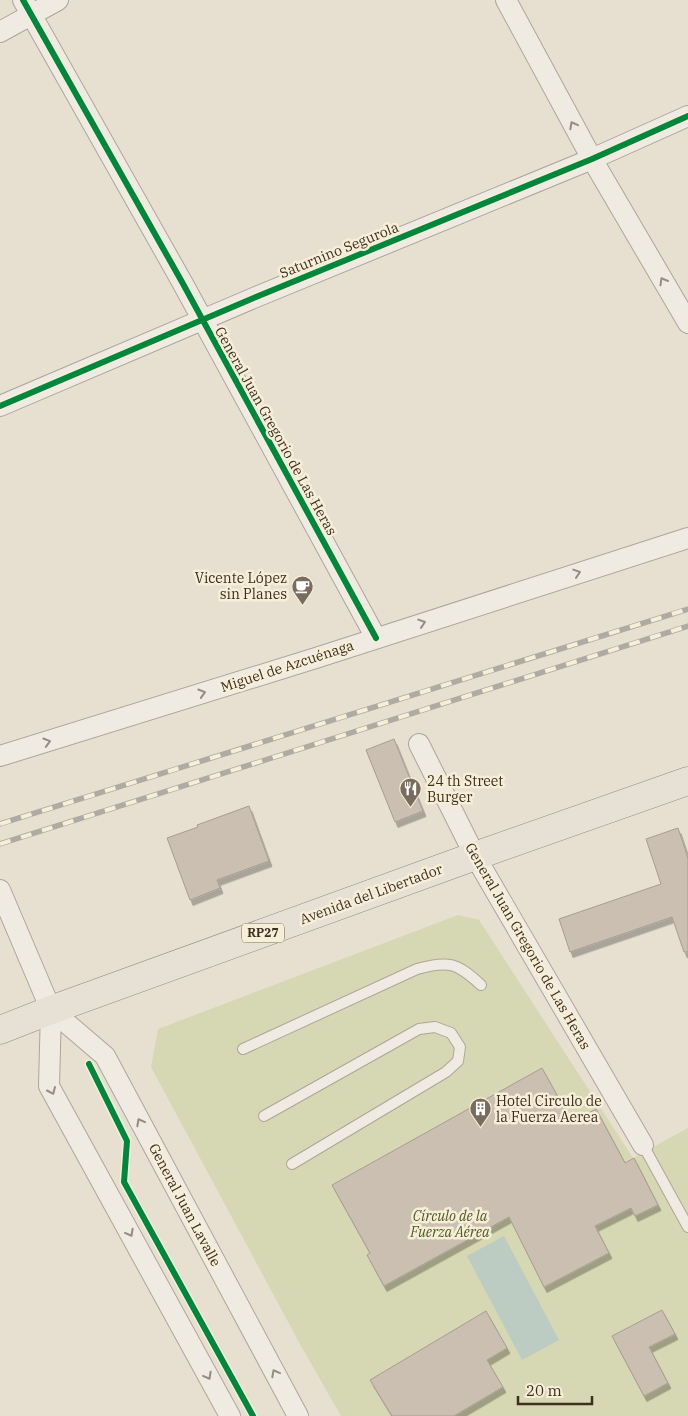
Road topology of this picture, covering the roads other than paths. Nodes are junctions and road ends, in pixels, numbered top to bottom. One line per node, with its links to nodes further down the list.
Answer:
1 (58, 0): 3 (street)
2 (506, 0): 6 (street, one-way to 2)
3 (27, 7): 4 (street); 7 (street, General Juan Gregorio de Las Heras)
4 (0, 32)
5 (688, 116): 6 (street, Saturnino Segurola)
6 (592, 160): 7 (street, Saturnino Segurola); 8 (street, one-way to 6)
7 (202, 320): 9 (street, Saturnino Segurola); 11 (street, General Juan Gregorio de Las Heras)
8 (688, 322)
9 (0, 406)
10 (688, 538): 11 (street, Miguel de Azcuénaga, one-way to 10)
11 (376, 638): 13 (street, Miguel de Azcuénaga, one-way to 11)
12 (419, 744): 15 (street, General Juan Gregorio de Las Heras)
13 (0, 756)
14 (688, 781): 15 (main road, Avenida del Libertador / RP27)
15 (475, 856): 18 (main road, Avenida del Libertador / RP27); 22 (street, General Juan Gregorio de Las Heras)
16 (0, 890): 18 (street, General Juan Lavalle)
17 (481, 985): 20 (lane)
18 (51, 1010): 19 (main road, Avenida del Libertador / RP27); 25 (street, General Juan Lavalle, one-way to 25); 26 (street, General Juan Lavalle, one-way to 18)
19 (0, 1030)
20 (243, 1049)
21 (264, 1116): 23 (lane)
22 (643, 1145): 24 (lane)
23 (292, 1164)
24 (688, 1227)
25 (230, 1416)
26 (298, 1416)

